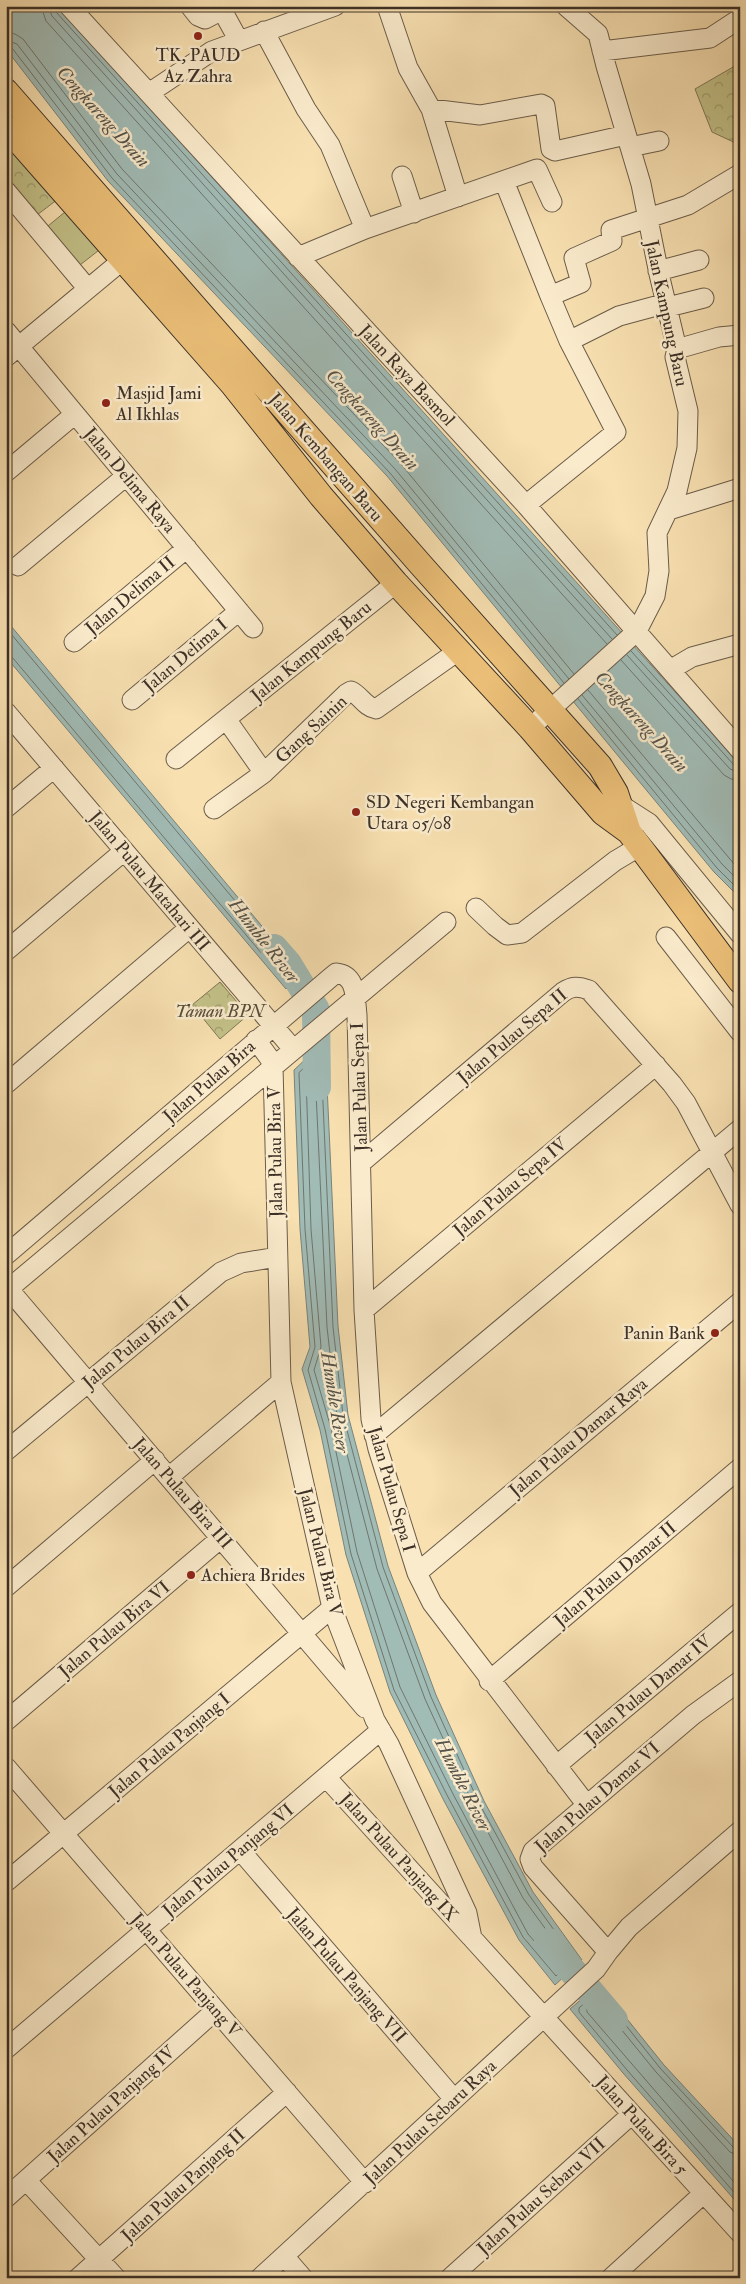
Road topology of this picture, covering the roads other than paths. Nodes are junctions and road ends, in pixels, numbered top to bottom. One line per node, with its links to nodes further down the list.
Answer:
1 (69, 6): 11 (street, Jalan Raya Basmol)
2 (190, 6): 8 (street)
3 (335, 6): 7 (street)
4 (387, 6): 12 (street)
5 (566, 6): 9 (street, Jalan Kampung Baru)
6 (736, 21): 9 (street)
7 (264, 31): 8 (street); 26 (street)
8 (239, 41): 11 (street)
9 (602, 51): 14 (street, Jalan Kampung Baru)
10 (6, 91): 57 (main road, Jalan Kembangan Baru)
11 (149, 93): 27 (street, Jalan Raya Basmol)
12 (431, 109): 16 (street); 22 (street)
13 (6, 127): 28 (main road, Jalan Kembangan Baru)
14 (628, 141): 15 (street); 16 (street); 25 (street, Jalan Kampung Baru)
15 (659, 141)
16 (555, 151): 17 (street)
17 (537, 169): 20 (street); 23 (street)
18 (740, 174): 25 (street)
19 (402, 176): 24 (street)
20 (504, 181): 22 (street); 32 (street)
21 (6, 191): 31 (street)
22 (458, 197): 24 (street)
23 (552, 202)
24 (414, 212): 26 (street)
25 (648, 218): 30 (street, Jalan Kampung Baru); 32 (street)
26 (365, 228): 27 (street)
27 (298, 257): 44 (street, Jalan Raya Basmol)
28 (124, 259): 31 (street); 48 (main road, Jalan Kembangan Baru)
29 (699, 260): 30 (street)
30 (658, 270): 34 (street, Jalan Kampung Baru)
31 (88, 289): 39 (street)
32 (550, 296): 37 (street)
33 (704, 298): 34 (street)
34 (668, 305): 37 (street); 38 (street, Jalan Kampung Baru)
35 (6, 331): 39 (street, Jalan Delima Raya)
36 (740, 335): 38 (street)
37 (569, 341): 44 (street)
38 (678, 349): 45 (street, Jalan Kampung Baru)
39 (13, 352): 40 (street, Jalan Delima Raya)
40 (75, 414): 41 (street); 42 (street, Jalan Delima Raya)
41 (6, 472)
42 (126, 476): 46 (street, Jalan Delima Raya); 47 (street)
43 (740, 488): 45 (street)
44 (526, 505): 51 (street, Jalan Raya Basmol)
45 (669, 510): 51 (street, Jalan Kampung Baru)
46 (187, 548): 49 (street, Jalan Delima Raya); 52 (street, Jalan Delima II)
47 (18, 566)
48 (396, 582): 54 (main road, Jalan Kembangan Baru); 59 (street, Jalan Kampung Baru)
49 (239, 611): 50 (street, Jalan Delima Raya); 56 (street, Jalan Delima I)
50 (253, 628)
51 (635, 633): 55 (street, Jalan Raya Basmol); 57 (street, Jalan Kampung Baru)
52 (74, 642)
53 (740, 644): 55 (street)
54 (458, 651): 60 (main road, Jalan Kembangan Baru); 64 (street, Gang Sainin)
55 (670, 670): 61 (street, Jalan Raya Basmol)
56 (132, 700)
57 (557, 704): 60 (street, Jalan Kampung Baru); 65 (main road, Jalan Kembangan Baru)
58 (6, 712): 63 (street, Jalan Pulau Matahari III)
59 (226, 719): 62 (street, Jalan Kampung Baru); 64 (street)
60 (530, 728): 68 (main road, Jalan Kembangan Baru)
61 (740, 750)
62 (176, 758)
63 (54, 768): 66 (street); 69 (street, Jalan Pulau Matahari III)
64 (264, 773): 67 (street, Gang Sainin)
65 (621, 805): 68 (main road, Jalan Kembangan Baru); 73 (street)
66 (6, 808)
67 (214, 809)
68 (634, 839): 70 (street); 76 (main road, Jalan Kembangan Baru)
69 (124, 851): 72 (street, Jalan Pulau Matahari III); 75 (street)
70 (476, 908)
71 (446, 922): 77 (street)
72 (189, 928): 78 (street, Jalan Pulau Matahari III); 84 (street)
73 (740, 934)
74 (666, 937): 79 (street)
75 (6, 951)
76 (740, 981)
77 (350, 1002): 78 (street, Jalan Pulau Bira); 81 (street, Jalan Pulau Bira); 87 (street, Jalan Pulau Sepa I)
78 (273, 1026): 80 (street, Jalan Pulau Bira); 81 (street, Jalan Pulau Matahari III)
79 (740, 1032)
80 (256, 1040): 83 (street, Jalan Pulau Bira V); 89 (street, Jalan Pulau Bira)
81 (293, 1049): 83 (street, Jalan Pulau Bira)
82 (656, 1065): 86 (street, Jalan Pulau Sepa II); 87 (street, Jalan Pulau Sepa II); 93 (street, Jalan Pulau Sepa IV)
83 (273, 1066): 90 (street, Jalan Pulau Bira V); 91 (street, Jalan Pulau Bira)
84 (6, 1084)
85 (740, 1129): 86 (street)
86 (713, 1152): 88 (street, Jalan Pulau Sepa II); 96 (street)
87 (362, 1162): 93 (street, Jalan Pulau Sepa I)
88 (740, 1205)
89 (6, 1255)
90 (277, 1257): 94 (street, Jalan Pulau Bira II); 95 (street, Jalan Pulau Bira V)
91 (7, 1289): 94 (street, Jalan Pulau Bira III)
92 (740, 1302): 102 (street, Jalan Pulau Damar Raya)
93 (364, 1310): 96 (street, Jalan Pulau Sepa I)
94 (88, 1382): 97 (street, Jalan Pulau Bira II); 98 (street, Jalan Pulau Bira III)
95 (280, 1382): 100 (street); 104 (street, Jalan Pulau Bira V)
96 (374, 1435): 102 (street, Jalan Pulau Sepa I)
97 (6, 1451)
98 (155, 1460): 100 (street, Jalan Pulau Bira III); 103 (street)
99 (740, 1468): 107 (street, Jalan Pulau Damar II)
100 (169, 1477): 101 (street, Jalan Pulau Bira III)
101 (221, 1538): 106 (street, Jalan Pulau Bira III); 109 (street, Jalan Pulau Bira VI)
102 (417, 1573): 107 (street, Jalan Pulau Sepa I)
103 (6, 1587)
104 (332, 1608): 106 (street, Jalan Pulau Panjang I); 110 (street, Jalan Pulau Bira V)
105 (740, 1612): 111 (street, Jalan Pulau Damar IV)
106 (302, 1633): 110 (street, Jalan Pulau Bira III); 116 (street, Jalan Pulau Panjang I)
107 (489, 1681): 111 (street, Jalan Pulau Sepa I)
108 (740, 1681): 114 (street, Jalan Pulau Damar VI)
109 (6, 1721)
110 (378, 1725): 113 (street, Jalan Pulau Panjang VI); 120 (street, Jalan Pulau Bira V)
111 (556, 1766): 114 (street, Jalan Pulau Sepa I)
112 (6, 1767): 116 (street, Jalan Pulau Panjang V)
113 (326, 1777): 117 (street, Jalan Pulau Panjang VI); 120 (street, Jalan Pulau Panjang IX)
114 (586, 1804): 121 (street, Jalan Pulau Damar VI)
115 (740, 1831): 121 (street, Jalan Pulau Sebaru Raya)
116 (64, 1834): 118 (street, Jalan Pulau Panjang I); 119 (street, Jalan Pulau Panjang V)
117 (240, 1850): 119 (street, Jalan Pulau Panjang VI); 126 (street, Jalan Pulau Panjang VII)
118 (6, 1882)
119 (147, 1930): 122 (street, Jalan Pulau Panjang V); 124 (street, Jalan Pulau Panjang VI)
120 (472, 1938): 123 (street)
121 (601, 1962): 123 (street, Jalan Pulau Sebaru Raya)
122 (216, 2010): 125 (street, Jalan Pulau Panjang V); 128 (street, Jalan Pulau Panjang IV)
123 (548, 2012): 126 (street, Jalan Pulau Sebaru Raya); 127 (street, Jalan Pulau Bira 5)
124 (6, 2049)
125 (288, 2092): 129 (street, Jalan Pulau Panjang V); 134 (street, Jalan Pulau Panjang II)
126 (454, 2099): 129 (street, Jalan Pulau Sebaru Raya)
127 (632, 2114): 130 (street, Jalan Pulau Bira 5); 139 (street, Jalan Pulau Sebaru VII)
128 (26, 2180): 131 (street, Jalan Pulau Panjang IV); 134 (street)
129 (365, 2183): 133 (street, Jalan Pulau Sebaru Raya)
130 (704, 2194): 132 (street, Jalan Pulau Bira 5); 140 (street)
131 (6, 2198)
132 (740, 2233)
133 (284, 2256): 137 (street, Jalan Pulau Sebaru Raya); 138 (street)
134 (99, 2259): 135 (street, Jalan Pulau Panjang II); 136 (street)
135 (78, 2278)
136 (116, 2278)
137 (260, 2278)
138 (303, 2278)
139 (450, 2278)
140 (611, 2278)

